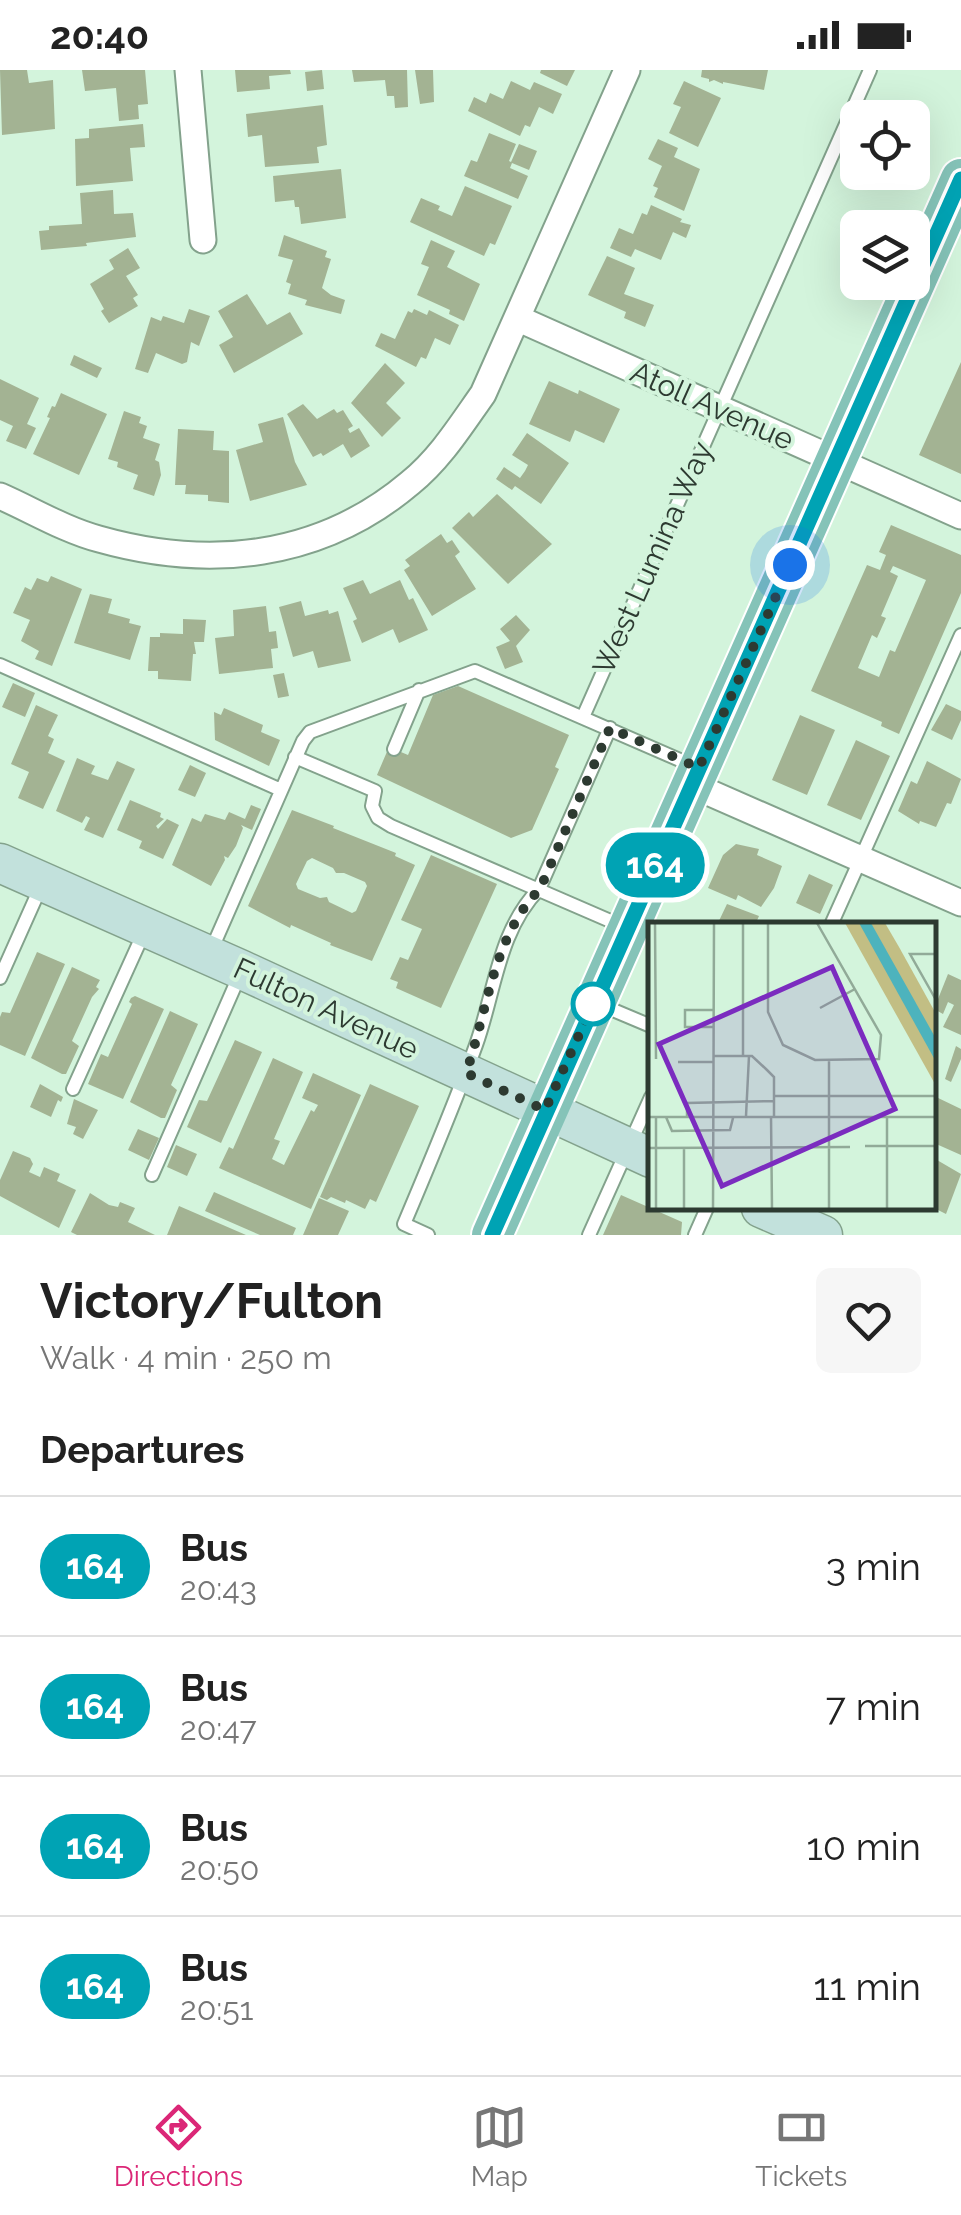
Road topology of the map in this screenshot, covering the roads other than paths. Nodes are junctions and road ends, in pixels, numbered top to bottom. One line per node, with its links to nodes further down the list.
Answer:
1 (188, 70): 5 (street)
2 (628, 70): 6 (street)
3 (870, 70): 7 (lane, West Lumina Way)
4 (961, 179): 8 (main road)
5 (204, 240)
6 (519, 319): 7 (street, Atoll Avenue); 9 (street)
7 (719, 408): 8 (street, Atoll Avenue); 14 (lane, West Lumina Way)
8 (836, 462): 10 (street, Atoll Avenue); 18 (main road)
9 (0, 496)
10 (961, 516)
11 (961, 635): 22 (lane)
12 (0, 666): 20 (lane)
13 (419, 690): 14 (lane); 16 (lane); 17 (lane)
14 (583, 716): 15 (lane)
15 (610, 728): 18 (lane); 25 (lane)
16 (394, 749)
17 (296, 758): 20 (lane); 21 (lane)
18 (695, 776): 22 (street); 29 (main road)
19 (382, 778): 21 (lane)
20 (281, 790): 30 (lane)
21 (376, 791): 25 (lane)
22 (860, 858): 26 (street); 27 (lane)
23 (0, 863): 24 (street, Fulton Avenue)
24 (43, 882): 28 (street, Fulton Avenue); 31 (lane)
25 (540, 889): 29 (lane); 34 (lane)
26 (961, 903)
27 (832, 922)
28 (146, 927): 30 (street, Fulton Avenue); 35 (lane)
29 (627, 928): 32 (main road)
30 (225, 963): 34 (street, Fulton Avenue); 39 (lane)
31 (0, 978)
32 (594, 1002): 33 (lane); 36 (main road)
33 (648, 1025)
34 (466, 1073): 36 (street, Fulton Avenue); 42 (lane)
35 (73, 1088)
36 (545, 1110): 38 (street, Fulton Avenue); 43 (main road)
37 (648, 1112): 38 (lane)
38 (640, 1153): 44 (lane)
39 (152, 1176)
40 (706, 1210): 45 (lane)
41 (767, 1210): 46 (street)
42 (428, 1235)
43 (492, 1235)
44 (589, 1235)
45 (695, 1235)
46 (824, 1235)

